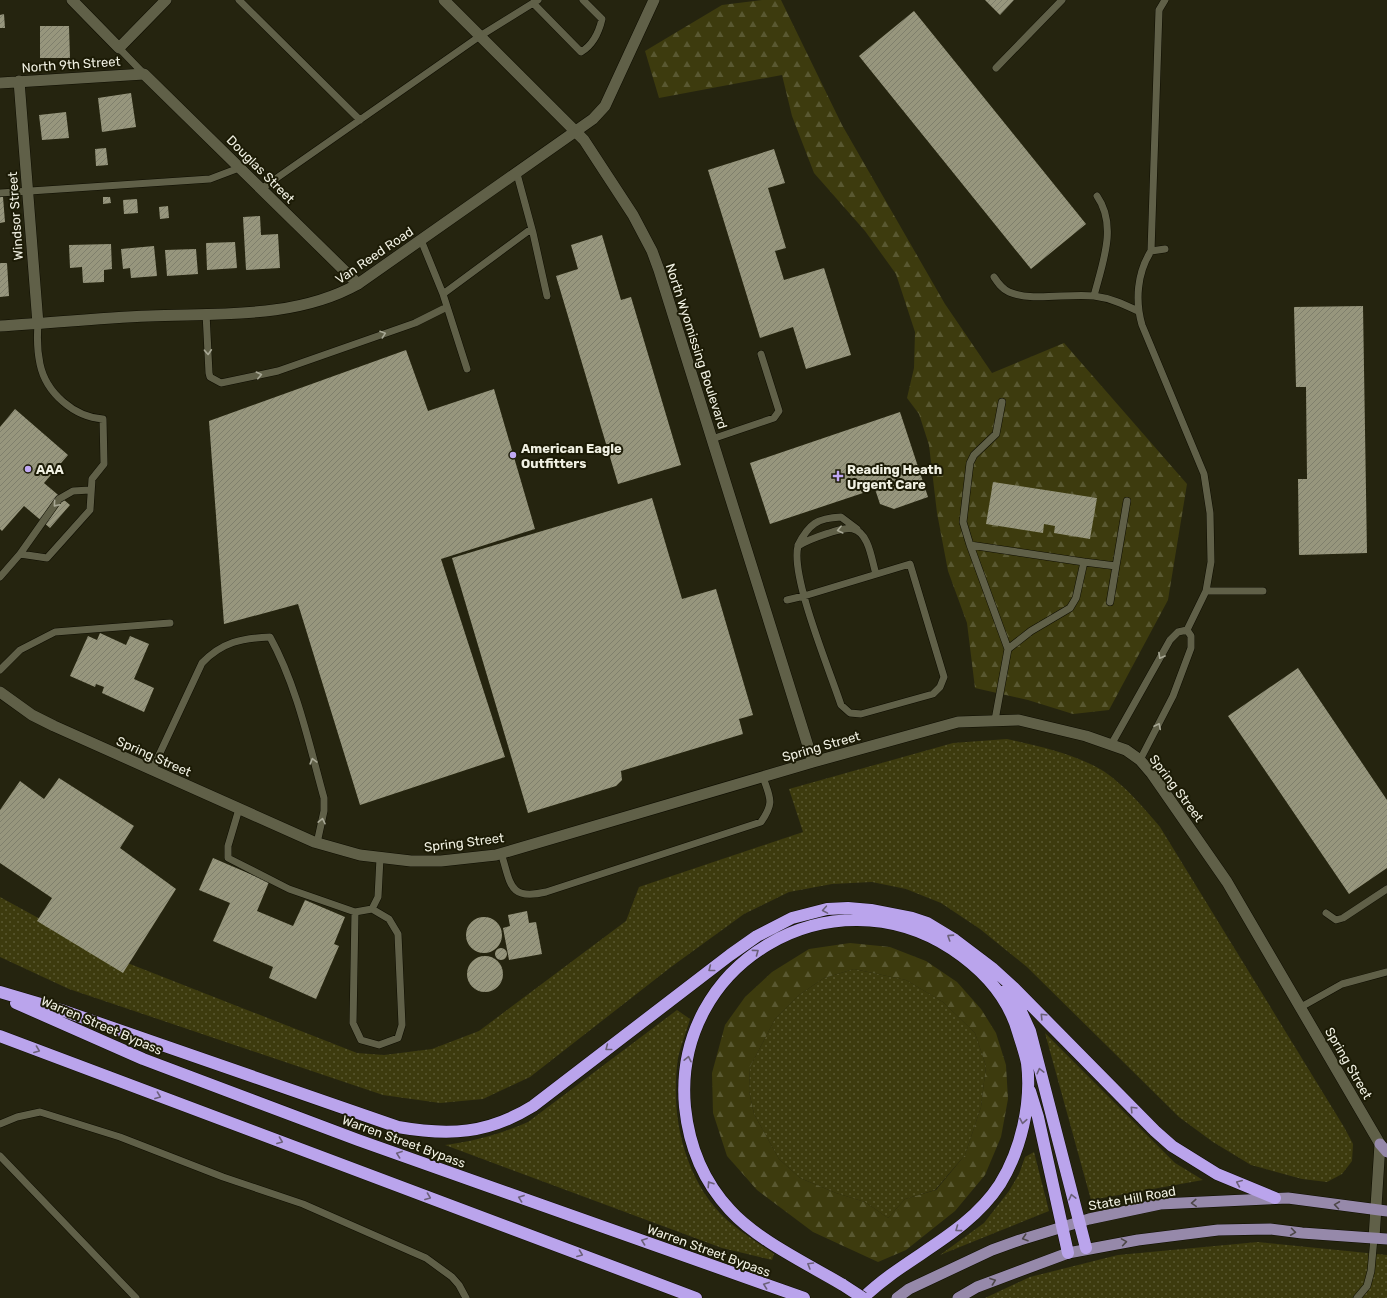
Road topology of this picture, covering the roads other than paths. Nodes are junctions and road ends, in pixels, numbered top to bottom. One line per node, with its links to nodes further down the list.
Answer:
1 (72, 0): 11 (street)
2 (166, 0): 11 (street)
3 (239, 0): 16 (lane)
4 (444, 0): 10 (street, North Wyomissing Boulevard)
5 (583, 0): 9 (lane)
6 (654, 0): 17 (street, Van Reed Road)
7 (1062, 0): 12 (lane)
8 (1166, 0): 27 (lane)
9 (536, 2): 10 (lane)
10 (480, 36): 16 (lane); 17 (street, North Wyomissing Boulevard)
11 (119, 48): 13 (lane)
12 (996, 68)
13 (144, 74): 14 (street, North 9th Street); 18 (street, Douglas Street)
14 (19, 82): 15 (street, North 9th Street); 21 (street, Windsor Street)
15 (0, 83)
16 (360, 120): 20 (lane)
17 (576, 132): 19 (street, Van Reed Road); 41 (street, North Wyomissing Boulevard)
18 (239, 168): 20 (street, Douglas Street); 21 (lane)
19 (517, 174): 24 (lane); 25 (street, Van Reed Road)
20 (261, 190): 29 (street, Douglas Street)
21 (27, 192): 22 (lane); 36 (street, Windsor Street)
22 (0, 193)
23 (1097, 196): 32 (lane)
24 (532, 228): 30 (lane); 31 (lane)
25 (421, 240): 29 (street, Van Reed Road); 30 (lane)
26 (1165, 249): 27 (lane)
27 (1151, 251): 34 (lane)
28 (994, 277): 32 (lane)
29 (358, 284): 35 (street, Van Reed Road)
30 (443, 294): 33 (lane)
31 (547, 296)
32 (1094, 296): 34 (lane)
33 (447, 307): 35 (lane, one-way to 33); 39 (lane)
34 (1138, 311): 52 (lane)
35 (206, 314): 36 (street, Van Reed Road)
36 (38, 324): 37 (street, Van Reed Road); 42 (lane)
37 (0, 326)
38 (761, 354): 41 (lane)
39 (467, 369)
40 (1002, 402): 45 (lane)
41 (712, 439): 65 (street, North Wyomissing Boulevard)
42 (90, 490): 47 (lane, one-way to 47); 47 (lane)
43 (1127, 501): 49 (lane)
44 (858, 531): 46 (lane, one-way to 46); 46 (lane); 50 (lane)
45 (970, 545): 48 (lane); 59 (lane)
46 (798, 546): 54 (lane)
47 (20, 554): 51 (lane)
48 (1084, 562): 49 (lane); 59 (lane)
49 (1116, 566): 56 (lane)
50 (876, 574): 54 (lane); 54 (lane)
51 (0, 577)
52 (1206, 591): 53 (lane); 58 (lane)
53 (1263, 591)
54 (804, 596): 55 (lane)
55 (787, 600)
56 (1110, 602)
57 (170, 623): 60 (lane)
58 (1187, 630): 63 (lane, one-way to 63); 64 (lane, one-way to 58)
59 (1008, 649): 62 (lane)
60 (0, 670)
61 (0, 692): 66 (street, Spring Street)
62 (995, 720): 63 (street, Spring Street); 65 (street, Spring Street)
63 (1111, 745): 64 (street, Spring Street)
64 (1140, 760): 80 (street, Spring Street)
65 (813, 762): 67 (street, Spring Street)
66 (152, 770): 68 (street, Spring Street); 69 (lane, one-way to 66)
67 (763, 777): 70 (street, Spring Street); 70 (lane)
68 (240, 809): 69 (street, Spring Street); 74 (lane)
69 (317, 843): 71 (street, Spring Street)
70 (501, 853): 71 (street, Spring Street)
71 (380, 858): 73 (lane)
72 (1387, 889): 75 (lane)
73 (372, 909): 74 (lane); 74 (lane)
74 (355, 912)
75 (1326, 913)
76 (992, 968): 78 (highway, one-way to 78); 86 (highway, one-way to 76); 88 (highway, one-way to 76)
77 (1387, 972): 80 (lane)
78 (0, 992)
79 (0, 996): 97 (highway, Warren Street Bypass, one-way to 79)
80 (1301, 1007): 84 (street, Spring Street)
81 (0, 1036): 96 (highway, one-way to 96)
82 (1028, 1082): 89 (highway); 98 (highway, one-way to 98); 98 (highway, one-way to 82, bridge)
83 (0, 1124): 95 (lane)
84 (1385, 1146): 87 (street, Spring Street)
85 (0, 1156): 94 (lane)
86 (1275, 1198): 87 (main road, State Hill Road, one-way to 86); 88 (main road, State Hill Road, one-way to 88)
87 (1382, 1211): 90 (street, Spring Street)
88 (1078, 1222): 89 (main road, State Hill Road); 92 (highway)
89 (1062, 1227): 93 (highway); 99 (main road, State Hill Road, one-way to 99)
90 (1374, 1238): 91 (main road); 92 (main road, one-way to 90); 101 (lane)
91 (1387, 1239)
92 (1086, 1248): 93 (main road)
93 (1068, 1253): 100 (main road, one-way to 93)
94 (136, 1298)
95 (466, 1298)
96 (696, 1298)
97 (803, 1298)
98 (863, 1298)
99 (897, 1298)
100 (958, 1298)
101 (1357, 1298)

